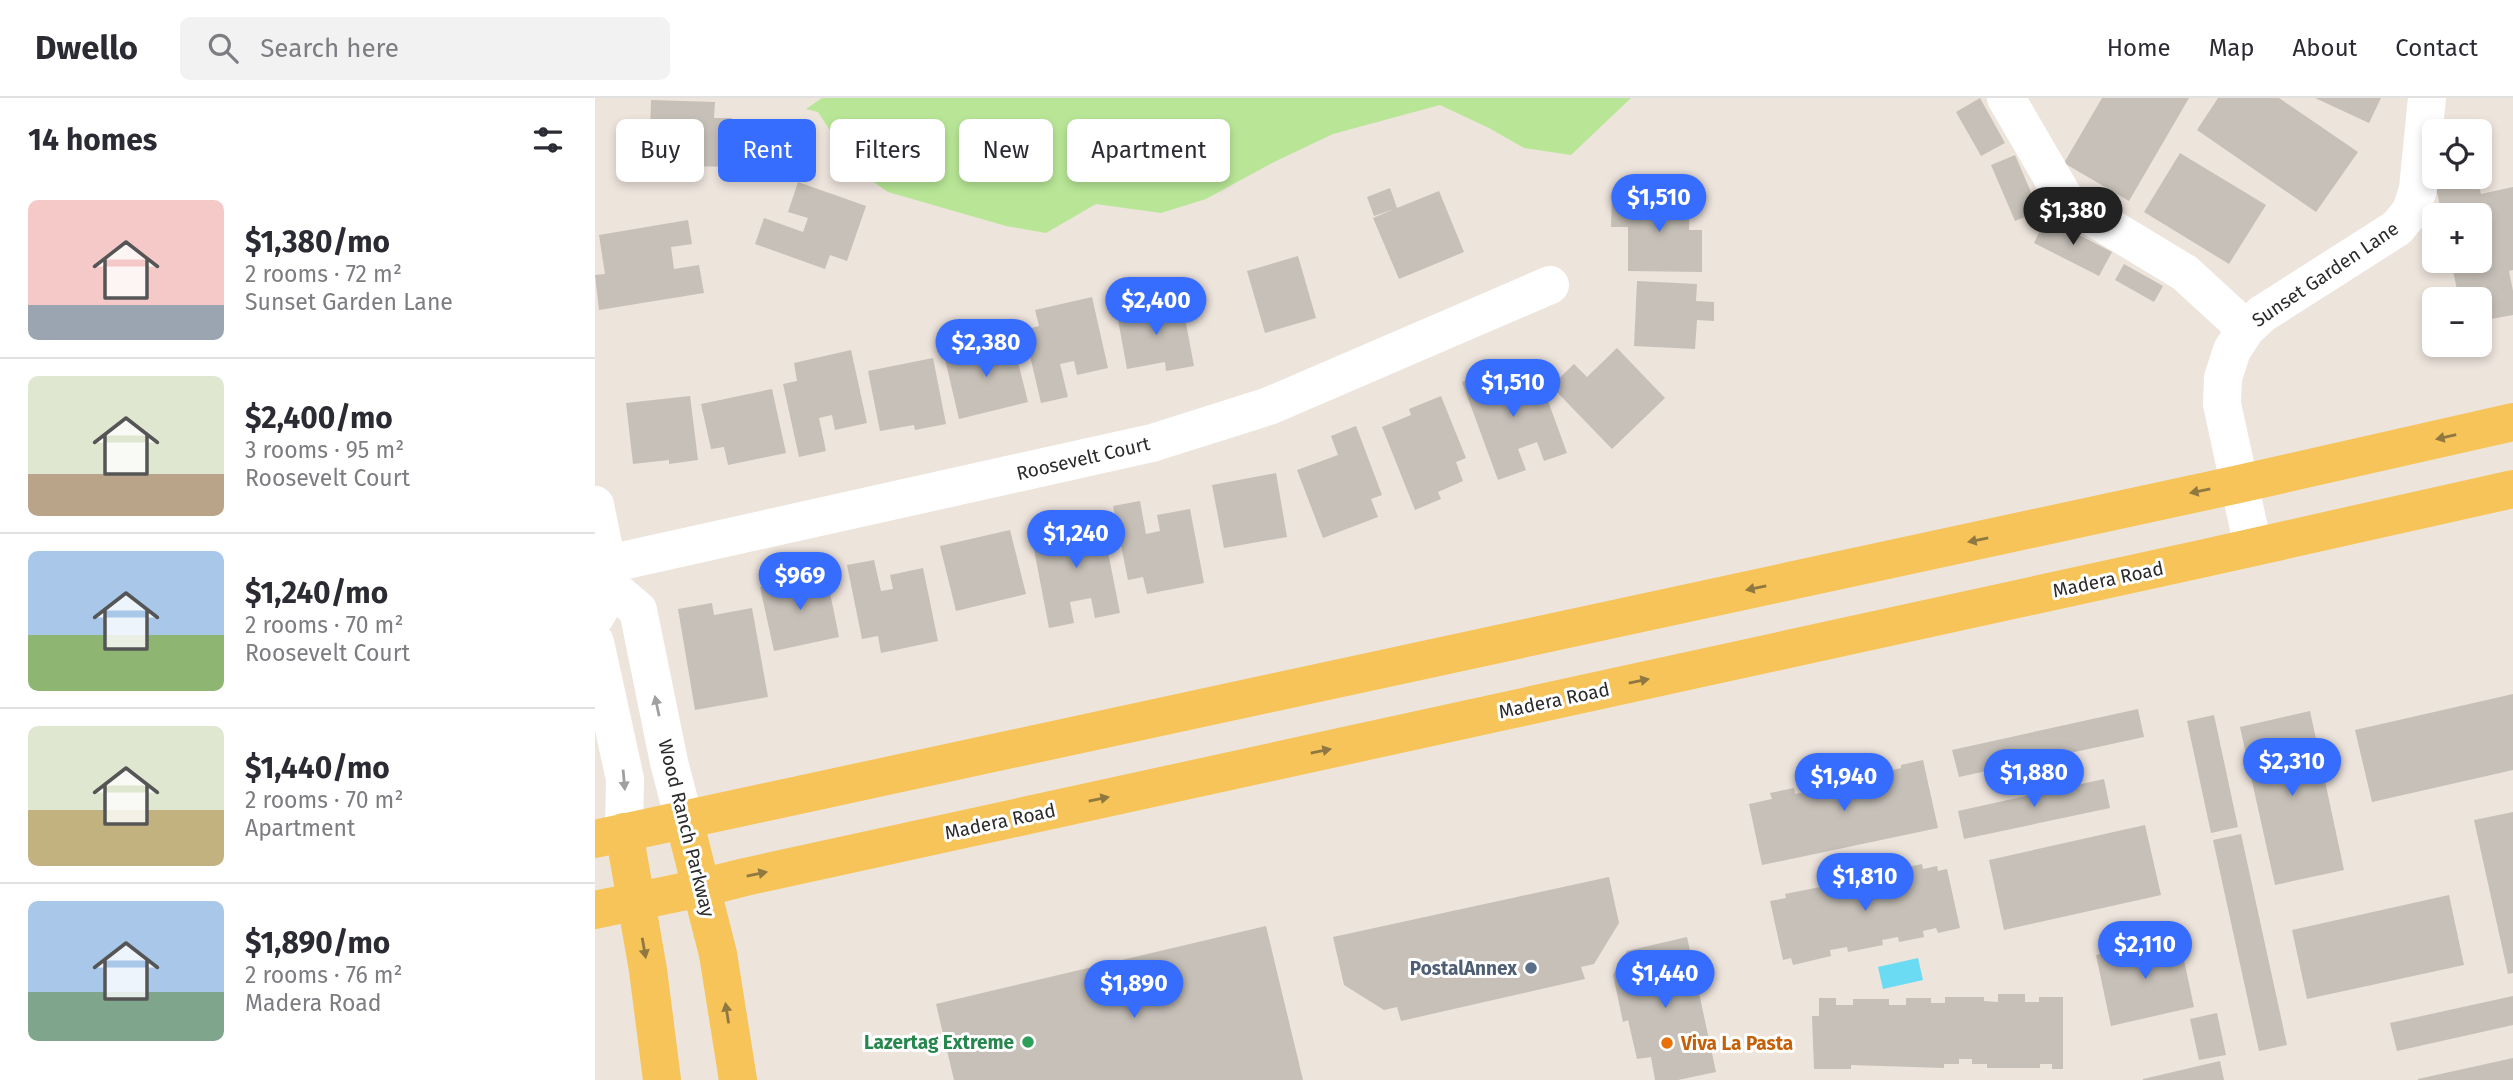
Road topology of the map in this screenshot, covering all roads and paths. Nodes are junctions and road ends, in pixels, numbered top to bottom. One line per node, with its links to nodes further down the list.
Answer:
1 (2006, 98): 4 (street, Sunset Garden Lane)
2 (2427, 98): 4 (street, Sunset Garden Lane)
3 (1551, 285): 10 (street, Roosevelt Court)
4 (2246, 328): 6 (street, Sunset Garden Lane)
5 (2513, 422): 6 (main road, one-way to 6)
6 (2239, 484): 9 (street, Sunset Garden Lane); 12 (main road, one-way to 12)
7 (2513, 489): 9 (main road, Madera Road)
8 (595, 505): 10 (street)
9 (2253, 547): 14 (main road, Madera Road, one-way to 9)
10 (603, 584): 12 (street, Wood Ranch Parkway, one-way to 10)
11 (595, 642): 13 (street, one-way to 13)
12 (684, 820): 13 (main road); 14 (main road, Wood Ranch Parkway)
13 (610, 836): 15 (main road)
14 (701, 888): 15 (main road, Madera Road); 18 (main road, Wood Ranch Parkway, one-way to 14)
15 (636, 901): 16 (main road, Madera Road); 17 (main road, one-way to 17)
16 (595, 910)
17 (662, 1080)
18 (738, 1080)

